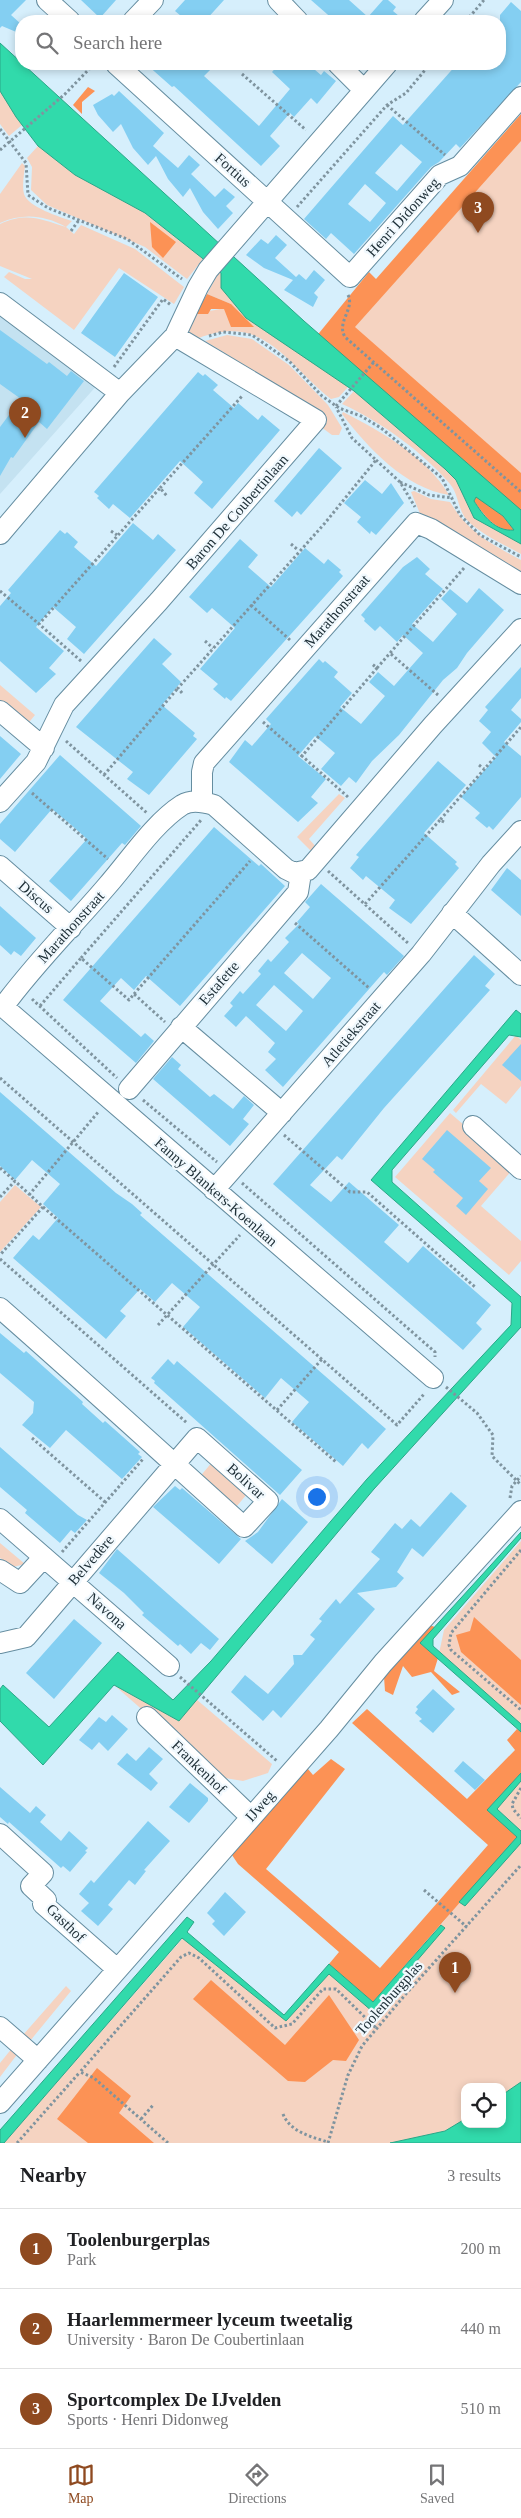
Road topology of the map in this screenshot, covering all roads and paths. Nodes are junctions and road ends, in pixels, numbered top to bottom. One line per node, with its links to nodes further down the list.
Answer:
1 (47, 0): 6 (street)
2 (152, 0): 7 (street)
3 (278, 0): 8 (street)
4 (443, 0): 9 (street)
5 (484, 0): 10 (path)
6 (63, 15)
7 (139, 15)
8 (292, 15)
9 (429, 15)
10 (471, 15)
11 (88, 70): 22 (path)
12 (123, 70): 25 (street, Fortius)
13 (344, 70): 17 (street)
14 (382, 70): 17 (street)
15 (425, 70): 19 (path)
16 (242, 74): 21 (path)
17 (364, 90): 25 (street)
18 (521, 97): 24 (street, Henri Didonweg)
19 (387, 105): 24 (path); 26 (path)
20 (0, 129): 22 (path)
21 (308, 131)
22 (10, 142): 23 (path); 27 (path)
23 (0, 150)
24 (453, 169): 29 (street, Henri Didonweg)
25 (269, 203): 26 (street, Fortius); 30 (street)
26 (286, 219): 29 (street, Fortius)
27 (79, 220): 28 (path); 30 (path)
28 (70, 231)
29 (350, 277): 34 (path)
30 (196, 290): 32 (street)
31 (0, 303): 35 (street)
32 (187, 314): 33 (street); 35 (path)
33 (183, 341): 36 (street, Baron De Coubertinlaan); 37 (street); 38 (path)
34 (373, 364): 38 (path); 42 (path)
35 (103, 381): 37 (street)
36 (253, 382): 41 (path); 64 (street, Baron De Coubertinlaan)
37 (120, 394): 47 (street)
38 (336, 406): 39 (path); 44 (path)
39 (376, 460): 40 (path); 50 (path)
40 (400, 482): 44 (path); 45 (path)
41 (160, 488): 43 (path); 48 (path)
42 (521, 492)
43 (167, 496)
44 (453, 498): 52 (path)
45 (416, 524): 51 (street); 60 (street, Marathonstraat)
46 (111, 531): 48 (path)
47 (0, 534)
48 (117, 535): 56 (path)
49 (290, 544): 50 (path)
50 (298, 550): 55 (path)
51 (475, 556): 53 (street); 61 (path)
52 (521, 557)
53 (521, 584)
54 (0, 591): 56 (path)
55 (251, 605): 59 (path); 60 (path)
56 (39, 624): 64 (path)
57 (521, 629): 67 (street)
58 (205, 641): 59 (path)
59 (212, 648): 65 (path)
60 (303, 651): 69 (street, Marathonstraat)
61 (391, 654): 63 (path); 67 (path)
62 (372, 664): 63 (path)
63 (377, 668): 73 (path)
64 (94, 672): 71 (street, Baron De Coubertinlaan)
65 (178, 688): 66 (path); 76 (path)
66 (182, 693)
67 (450, 706): 80 (street)
68 (0, 711): 72 (street)
69 (250, 711): 73 (path); 79 (street, Marathonstraat)
70 (521, 727): 75 (path)
71 (52, 729): 72 (street, Baron De Coubertinlaan); 76 (path)
72 (44, 748): 77 (street)
73 (302, 756): 80 (path)
74 (479, 765): 75 (path)
75 (484, 769): 87 (path)
76 (104, 775): 81 (path)
77 (18, 781): 78 (street); 86 (path)
78 (0, 802)
79 (208, 803): 81 (street, Marathonstraat); 83 (street); 92 (path)
80 (362, 809): 85 (street)
81 (160, 825): 86 (street, Marathonstraat)
82 (521, 831): 89 (street, Atletiekstraat)
83 (262, 848): 85 (street); 94 (path)
84 (0, 866): 90 (street, Discus)
85 (309, 868): 87 (path); 88 (street, Estafette)
86 (121, 870): 90 (street, Marathonstraat)
87 (365, 904): 91 (path)
88 (282, 911): 95 (path); 98 (street, Estafette)
89 (452, 913): 91 (street, Atletiekstraat); 93 (street)
90 (71, 928): 96 (street, Marathonstraat)
91 (420, 954): 95 (street, Atletiekstraat)
92 (81, 958): 94 (path); 97 (path)
93 (521, 975)
94 (134, 994): 98 (path)
95 (382, 999): 102 (street, Atletiekstraat)
96 (1, 1006): 108 (street, Fanny Blankers-Koenlaan)
97 (40, 1006)
98 (179, 1030): 100 (street, Estafette); 102 (street)
99 (0, 1078): 104 (path)
100 (130, 1089)
101 (99, 1111): 104 (path)
102 (277, 1119): 108 (street, Atletiekstraat); 115 (path)
103 (473, 1126): 106 (street)
104 (72, 1142): 109 (path); 114 (path)
105 (0, 1168): 107 (path)
106 (521, 1169)
107 (14, 1181): 109 (path); 110 (path)
108 (214, 1190): 120 (street, Fanny Blankers-Koenlaan)
109 (29, 1195): 111 (path)
110 (0, 1197)
111 (42, 1207): 113 (path); 117 (path)
112 (241, 1234): 114 (path)
113 (0, 1257): 123 (path)
114 (213, 1265): 117 (path); 119 (path)
115 (475, 1287)
116 (0, 1308): 124 (street, Bolivar)
117 (167, 1315): 118 (path); 121 (path)
118 (158, 1325)
119 (322, 1359): 120 (path); 121 (path)
120 (435, 1383): 127 (path)
121 (277, 1410): 125 (path)
122 (32, 1438): 128 (path)
123 (197, 1438): 126 (street); 126 (street, Bolivar)
124 (155, 1446): 126 (street, Bolivar); 128 (path)
125 (336, 1462)
126 (174, 1464): 134 (street, Belvedère)
127 (521, 1485)
128 (105, 1502): 132 (path)
129 (521, 1511): 140 (street, IJweg)
130 (0, 1519): 132 (street, Navona)
131 (521, 1550): 138 (path)
132 (48, 1561): 133 (street); 134 (street, Navona)
133 (0, 1570)
134 (73, 1580): 135 (street, Belvedère); 136 (street, Navona)
135 (0, 1643)
136 (169, 1666)
137 (186, 1681): 140 (path)
138 (521, 1710)
139 (147, 1717): 142 (street, Frankenhof)
140 (291, 1772): 142 (street, IJweg)
141 (521, 1788): 143 (path)
142 (251, 1816): 148 (street, IJweg)
143 (521, 1818)
144 (0, 1834): 148 (street, Gasthof)
145 (521, 1866): 147 (path, Toolenburgplas)
146 (424, 1890): 147 (path)
147 (467, 1927): 150 (path, Toolenburgplas)
148 (117, 1969): 151 (street, IJweg)
149 (0, 2027): 151 (street)
150 (376, 2028): 152 (path); 159 (path, Toolenburgplas)
151 (38, 2060): 153 (street, IJweg)
152 (80, 2072): 156 (path); 157 (path)
153 (0, 2103)
154 (154, 2104): 156 (path)
155 (283, 2114): 159 (path)
156 (141, 2119): 158 (path)
157 (17, 2143)
158 (168, 2143)
159 (328, 2143)

